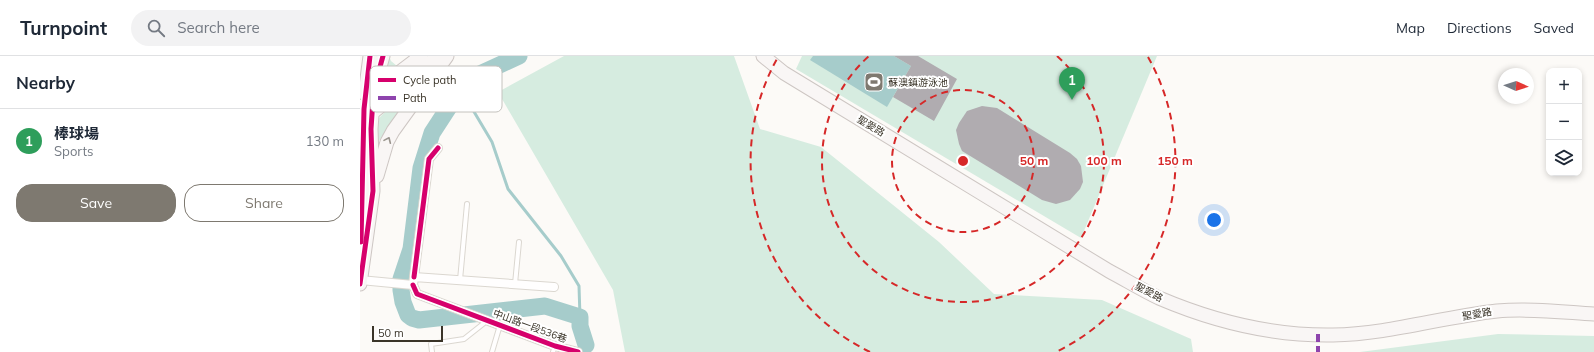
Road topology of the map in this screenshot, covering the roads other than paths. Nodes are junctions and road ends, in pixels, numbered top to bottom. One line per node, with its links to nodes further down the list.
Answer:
1 (370, 56): 12 (main road)
2 (405, 56): 6 (main road)
3 (437, 56): 6 (main road)
4 (447, 56): 8 (main road, one-way to 4)
5 (763, 56): 23 (main road, 聖愛路)
6 (422, 60): 7 (main road)
7 (411, 66)
8 (440, 66)
9 (370, 106): 12 (main road)
10 (372, 112): 12 (main road)
11 (407, 112): 14 (main road, one-way to 11)
12 (364, 120): 14 (main road); 14 (main road)
13 (438, 148): 19 (street)
14 (365, 190): 17 (main road)
15 (467, 204): 18 (lane)
16 (519, 242): 21 (lane)
17 (360, 280): 19 (street); 20 (main road)
18 (460, 280): 19 (street); 21 (street)
19 (411, 282): 24 (street, 中山路一段536巷)
20 (360, 284)
21 (515, 284): 22 (street)
22 (554, 287)
23 (1594, 314)
24 (488, 320): 25 (street, 中山路一段536巷); 27 (lane)
25 (500, 324): 26 (street, 中山路一段536巷); 28 (lane)
26 (554, 349): 29 (street, 中山路一段536巷)
27 (432, 352)
28 (492, 352)
29 (578, 352)

